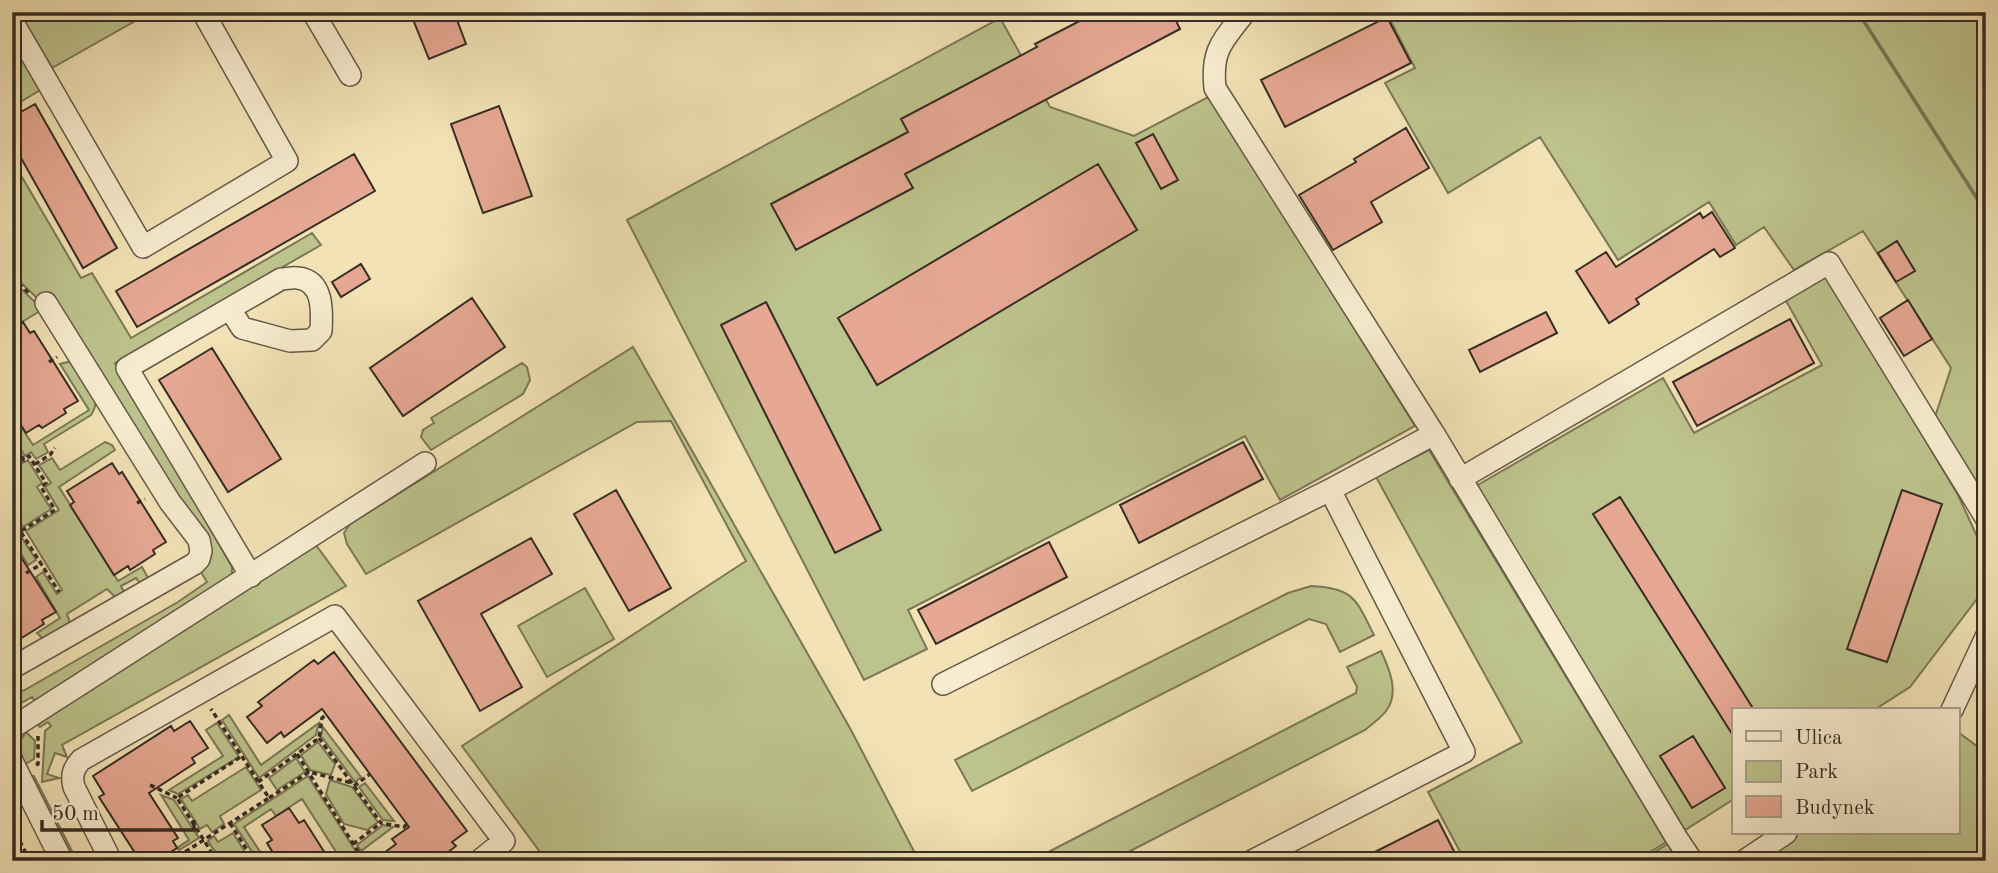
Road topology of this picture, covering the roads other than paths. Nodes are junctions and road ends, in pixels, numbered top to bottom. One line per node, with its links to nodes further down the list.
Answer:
1 (203, 12): 4 (street)
2 (313, 12): 5 (street)
3 (1245, 12): 8 (street)
4 (12, 21)
5 (350, 75)
6 (46, 303): 15 (street)
7 (230, 309): 13 (street)
8 (1434, 434): 10 (street); 11 (street)
9 (425, 463): 13 (street)
10 (1460, 479): 12 (street); 25 (street)
11 (1330, 490): 16 (street); 24 (street)
12 (1986, 518)
13 (251, 576): 18 (street)
14 (1986, 637): 17 (street)
15 (12, 668)
16 (943, 684)
17 (1953, 708)
18 (19, 724)
19 (15, 768): 21 (street)
20 (1784, 834): 26 (street)
21 (62, 861)
22 (111, 861): 23 (street)
23 (479, 861)
24 (1252, 861)
25 (1692, 861)
26 (1744, 861)

